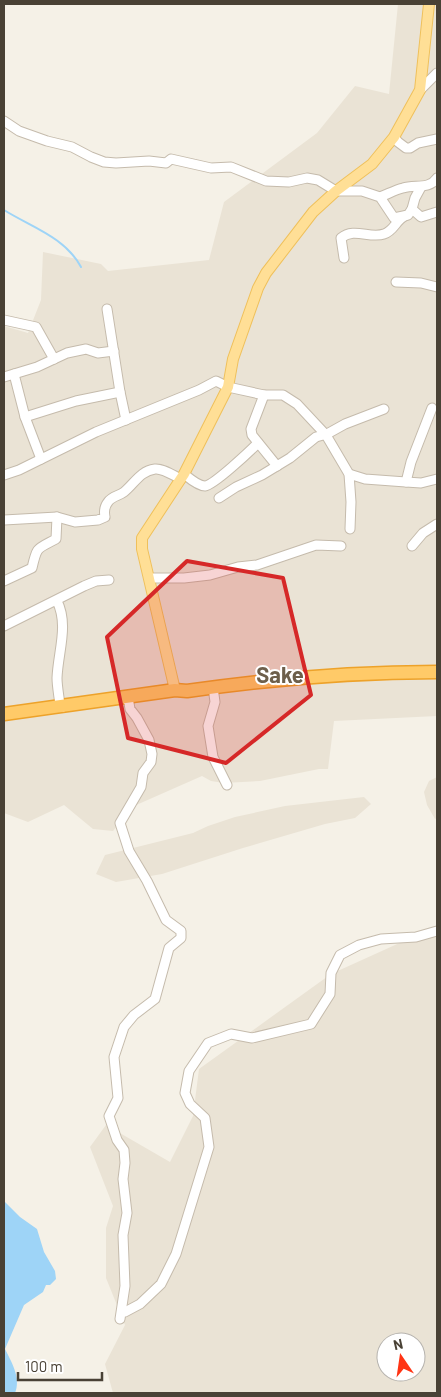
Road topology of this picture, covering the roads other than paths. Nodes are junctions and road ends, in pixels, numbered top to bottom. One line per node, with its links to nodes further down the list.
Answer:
1 (429, 4): 3 (main road)
2 (437, 73): 3 (street)
3 (420, 90): 5 (main road)
4 (4, 121): 9 (street)
5 (394, 137): 6 (street); 9 (main road)
6 (437, 139)
7 (437, 178): 8 (street)
8 (421, 187): 10 (street); 11 (street)
9 (336, 191): 10 (street); 22 (main road)
10 (380, 197): 11 (street)
11 (410, 212): 12 (street); 13 (street)
12 (437, 212)
13 (344, 258)
14 (396, 282): 15 (street)
15 (437, 287)
16 (107, 309): 18 (street)
17 (4, 320): 19 (street)
18 (114, 351): 19 (street); 23 (street)
19 (54, 359): 20 (street)
20 (14, 374): 21 (street); 27 (street)
21 (4, 377)
22 (228, 387): 24 (street); 28 (street); 35 (main road)
23 (120, 392): 27 (street); 28 (street)
24 (264, 395): 29 (street); 30 (street)
25 (384, 408): 29 (street)
26 (432, 408): 37 (street)
27 (25, 417): 31 (street)
28 (126, 420): 31 (street)
29 (324, 433): 32 (street); 34 (street)
30 (258, 443): 32 (street); 35 (street)
31 (41, 458): 33 (street)
32 (277, 466): 38 (street)
33 (4, 474)
34 (349, 474): 37 (street); 42 (street)
35 (182, 477): 39 (street); 45 (main road)
36 (437, 479): 37 (street)
37 (406, 482)
38 (219, 498)
39 (57, 517): 40 (street); 47 (street)
40 (4, 520)
41 (437, 524): 44 (street)
42 (350, 530)
43 (341, 546): 45 (street)
44 (412, 546)
45 (149, 578): 52 (main road)
46 (109, 580): 48 (street)
47 (4, 581)
48 (56, 601): 49 (street); 54 (street)
49 (4, 626)
50 (436, 671): 51 (highway)
51 (213, 687): 52 (highway); 56 (street)
52 (175, 690): 53 (highway)
53 (126, 698): 54 (highway); 57 (street)
54 (63, 707): 55 (highway)
55 (4, 714)
56 (227, 785)
57 (437, 931)

